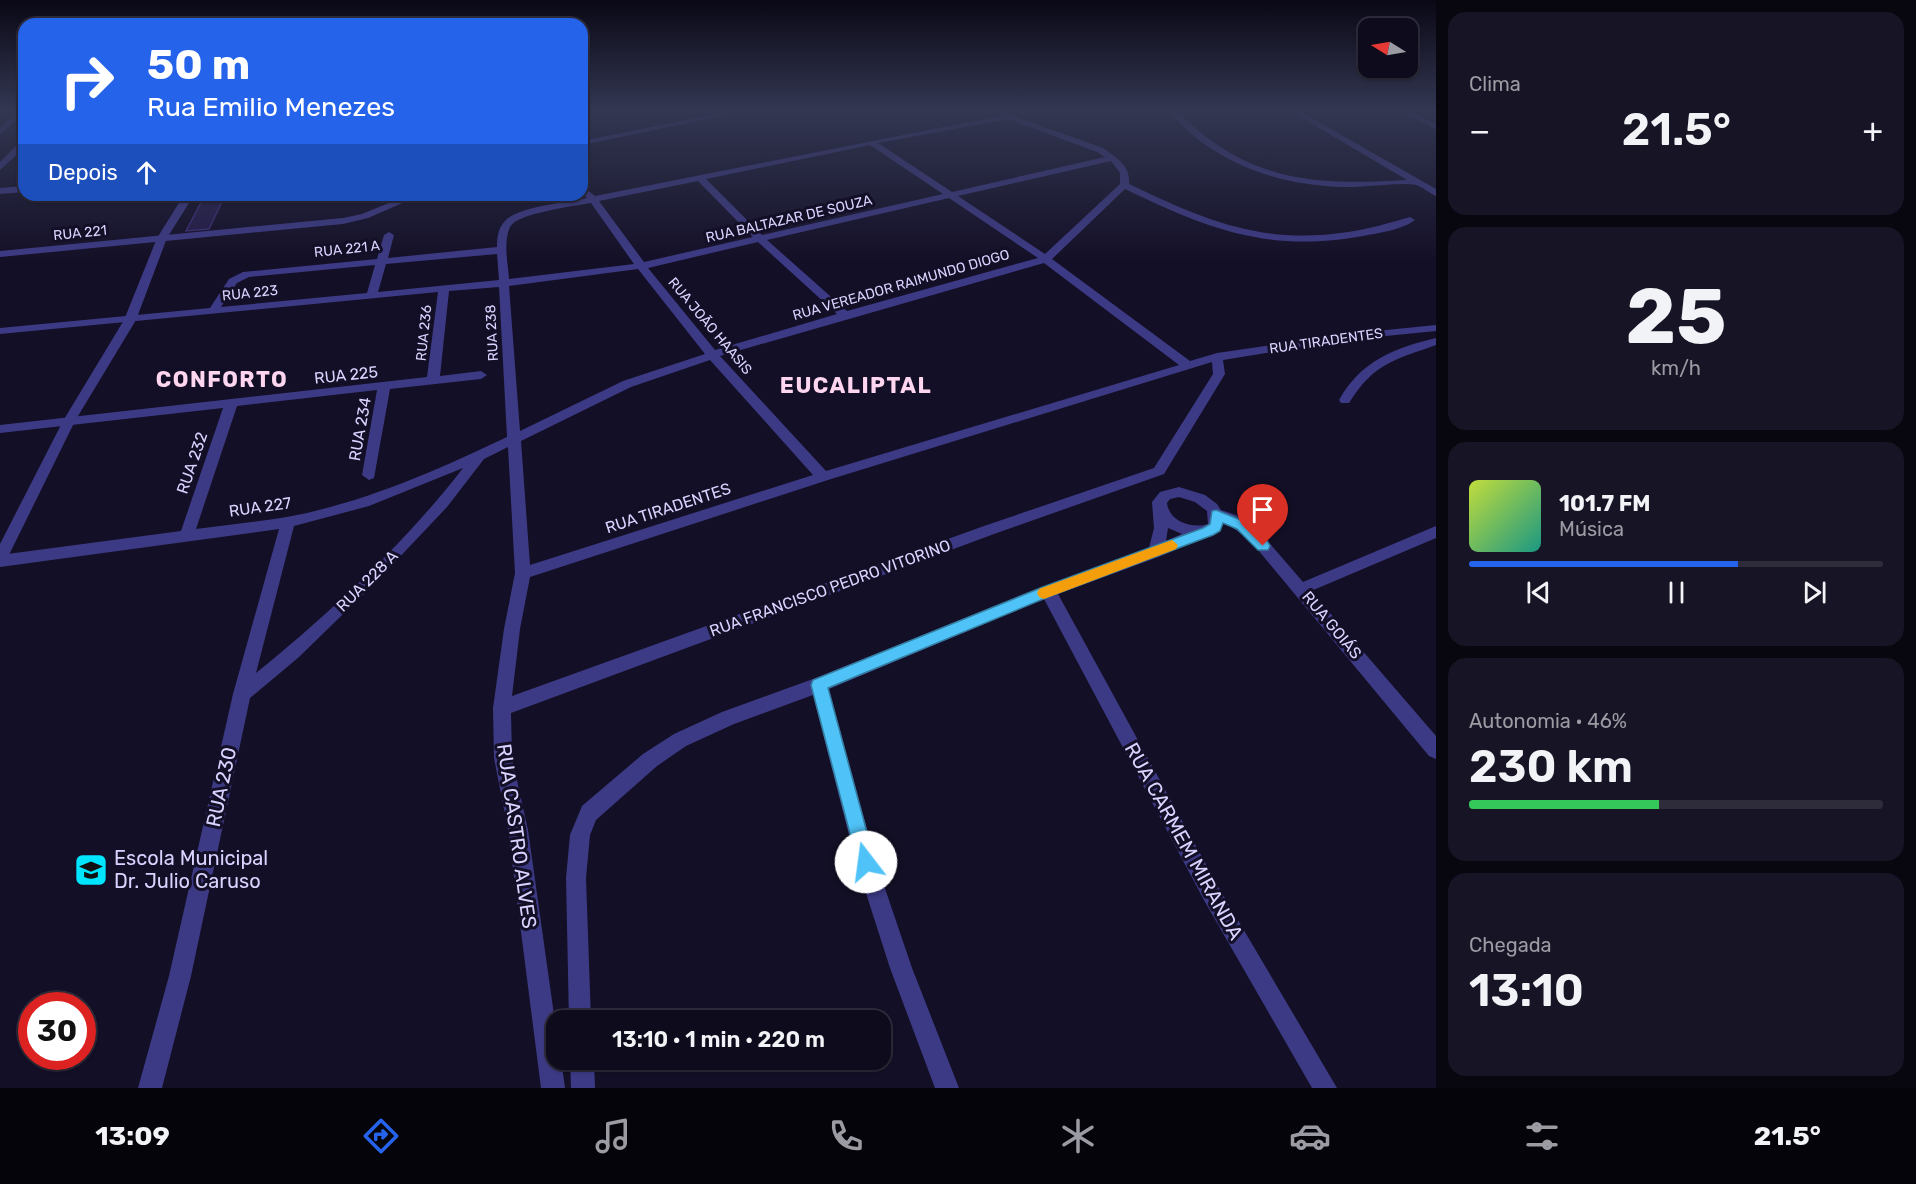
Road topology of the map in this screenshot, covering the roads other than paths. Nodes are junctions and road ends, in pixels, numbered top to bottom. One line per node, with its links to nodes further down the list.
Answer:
1 (782, 161): 7 (street)
2 (900, 161): 14 (street)
3 (1101, 161): 14 (street, RUA BALTAZAR DE SOUZA)
4 (1115, 161): 9 (street)
5 (1238, 161): 8 (street)
6 (1380, 161): 8 (street)
7 (700, 178): 15 (street); 21 (street)
8 (1417, 182): 12 (street)
9 (1124, 185): 18 (street); 24 (street, RUA VEREADOR RAIMUNDO DIOGO)
10 (18, 190): 11 (street)
11 (0, 191)
12 (1436, 193)
13 (588, 194): 15 (street, RUA JOÃO HAASIS)
14 (953, 195): 21 (street, RUA BALTAZAR DE SOUZA); 24 (street)
15 (594, 200): 22 (street, RUA 238); 26 (street, RUA JOÃO HAASIS)
16 (185, 201): 20 (street)
17 (401, 201): 20 (street, RUA 221)
18 (1410, 220)
19 (389, 235): 25 (street)
20 (162, 238): 23 (street, RUA 221); 32 (street)
21 (761, 240): 26 (street, RUA BALTAZAR DE SOUZA); 31 (street)
22 (502, 250): 25 (street, RUA 221 A); 27 (street, RUA 238)
23 (0, 254)
24 (1046, 259): 31 (street, RUA VEREADOR RAIMUNDO DIOGO); 38 (street)
25 (380, 261): 29 (street); 30 (street, RUA 221 A)
26 (641, 266): 27 (street, RUA BALTAZAR DE SOUZA); 36 (street, RUA JOÃO HAASIS)
27 (504, 283): 28 (street, RUA 223); 46 (street, RUA 238)
28 (444, 289): 29 (street, RUA 223); 40 (street, RUA 236)
29 (372, 295): 30 (street, RUA 223)
30 (213, 312): 32 (street, RUA 223)
31 (845, 315): 36 (street, RUA VEREADOR RAIMUNDO DIOGO)
32 (130, 320): 34 (street, RUA 223); 44 (street)
33 (1436, 328): 37 (street, RUA TIRADENTES)
34 (0, 331)
35 (1436, 341): 42 (street)
36 (711, 355): 46 (street, RUA VEREADOR RAIMUNDO DIOGO); 50 (street, RUA JOÃO HAASIS)
37 (1217, 357): 38 (street, RUA TIRADENTES); 48 (street)
38 (1188, 366): 50 (street, RUA TIRADENTES)
39 (481, 375): 40 (street, RUA 225)
40 (434, 381): 41 (street, RUA 225)
41 (384, 388): 43 (street, RUA 225); 49 (street, RUA 234)
42 (1345, 400)
43 (231, 404): 44 (street, RUA 225); 57 (street, RUA 232)
44 (69, 422): 45 (street, RUA 225); 59 (street)
45 (0, 429)
46 (513, 440): 47 (street, RUA 227); 60 (street, RUA CASTRO ALVES)
47 (479, 456): 54 (street, RUA 227); 64 (street, RUA 228 A)
48 (1159, 471): 51 (street); 65 (street, RUA FRANCISCO PEDRO VITORINO)
49 (369, 475)
50 (823, 477): 60 (street, RUA TIRADENTES)
51 (1169, 493): 52 (street); 53 (street, RUA GOIÁS)
52 (1160, 512): 56 (street); 58 (street)
53 (1216, 514): 56 (street); 61 (street, RUA GOIÁS)
54 (288, 522): 57 (street, RUA 227); 64 (street, RUA 230)
55 (1436, 532): 61 (street)
56 (1199, 533): 58 (street)
57 (187, 534): 59 (street, RUA 227)
58 (1156, 552): 62 (street)
59 (0, 560)
60 (523, 573): 65 (street, RUA CASTRO ALVES)
61 (1301, 588): 66 (street, RUA GOIÁS)
62 (1048, 591): 63 (street); 73 (street, RUA CARMEM MIRANDA)
63 (819, 685): 67 (street); 72 (street)
64 (242, 694): 69 (street, RUA 230)
65 (502, 708): 70 (street, RUA CASTRO ALVES)
66 (1436, 750)
67 (580, 1010)
68 (582, 1070): 71 (street)
69 (150, 1088)
70 (553, 1088)
71 (583, 1088)
72 (947, 1088)
73 (1325, 1088)

